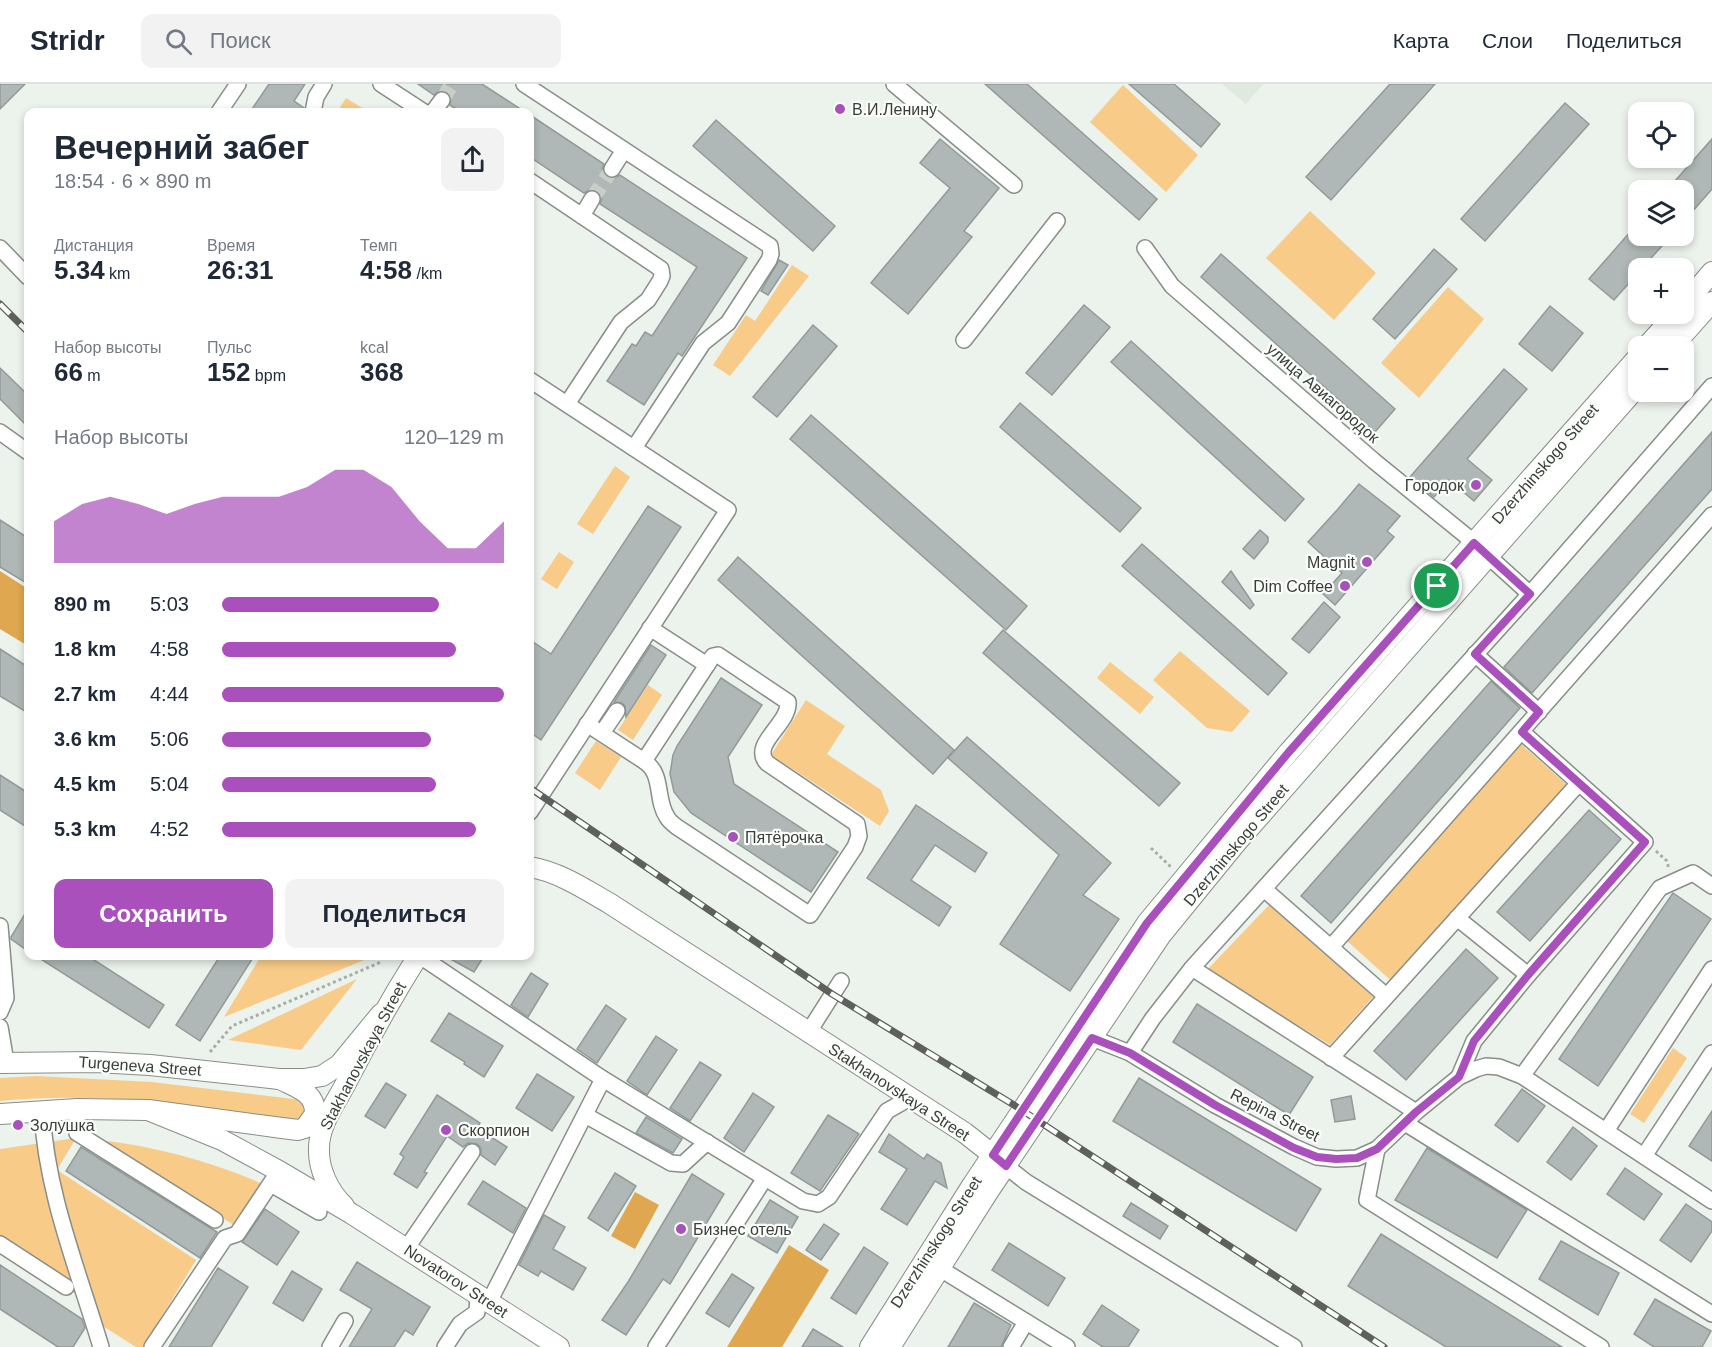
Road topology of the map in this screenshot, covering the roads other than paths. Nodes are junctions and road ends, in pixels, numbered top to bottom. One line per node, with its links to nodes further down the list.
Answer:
1 (238, 84): 6 (street)
2 (324, 84): 7 (street)
3 (381, 84): 8 (street)
4 (524, 84): 9 (street)
5 (894, 84): 12 (street)
6 (222, 108)
7 (314, 108)
8 (418, 108)
9 (624, 150): 10 (street); 32 (street)
10 (612, 169)
11 (534, 184): 14 (street)
12 (1014, 184)
13 (592, 199): 14 (street)
14 (582, 216): 30 (street)
15 (1058, 221): 25 (street)
16 (0, 248): 18 (street)
17 (1145, 248): 35 (street, улица Авиагородок)
18 (24, 273)
19 (1712, 273): 20 (main road)
20 (1694, 293)
21 (1712, 302): 24 (main road)
22 (1667, 324): 23 (main road)
23 (1656, 336)
24 (1682, 336)
25 (964, 340)
26 (1628, 369): 35 (main road, Dzerzhinskogo Street)
27 (534, 383): 30 (street)
28 (1712, 386): 36 (street)
29 (1628, 396): 35 (main road, Dzerzhinskogo Street)
30 (567, 404): 32 (street)
31 (0, 432): 33 (street)
32 (634, 448): 37 (street)
33 (24, 449)
34 (1712, 515): 41 (street)
35 (1481, 549): 36 (street, улица Авиагородок); 65 (main road, Dzerzhinskogo Street); 86 (main road, Dzerzhinskogo Street)
36 (1530, 594): 38 (street)
37 (650, 628): 39 (street); 42 (street)
38 (1475, 654): 41 (street); 50 (street)
39 (707, 665): 45 (street); 45 (street)
40 (617, 711): 44 (street)
41 (1539, 712): 43 (street)
42 (588, 724): 44 (street); 47 (street)
43 (1522, 732): 46 (street); 53 (street)
44 (602, 733): 45 (street)
45 (644, 761)
46 (1579, 783): 51 (street); 58 (street)
47 (534, 806)
48 (534, 868): 64 (main road, Stakhanovskaya Street)
49 (1712, 886): 70 (street)
50 (1264, 889): 53 (street); 56 (street)
51 (1457, 918): 58 (street); 60 (street)
52 (0, 926): 61 (street)
53 (1331, 947): 60 (street)
54 (416, 960): 62 (main road, Stakhanovskaya Street)
55 (425, 960): 73 (street)
56 (1192, 968): 66 (street); 68 (street)
57 (1712, 969): 81 (street)
58 (1528, 975): 71 (street)
59 (841, 981): 64 (street)
60 (1386, 996): 68 (street)
61 (0, 1012)
62 (381, 1014): 72 (main road); 91 (main road, Stakhanovskaya Street)
63 (0, 1027): 69 (street)
64 (808, 1033): 74 (main road, Stakhanovskaya Street)
65 (1092, 1038): 66 (street, Repina Street); 86 (main road, Dzerzhinskogo Street)
66 (1130, 1053): 83 (street, Repina Street)
67 (1712, 1053): 85 (street)
68 (1331, 1058): 80 (street)
69 (3, 1062): 72 (main road, Turgeneva Street)
70 (1522, 1076): 71 (street, Repina Street); 81 (street, Repina Street)
71 (1459, 1077): 80 (street, Repina Street)
72 (279, 1079): 76 (main road)
73 (603, 1079): 79 (street); 82 (street)
74 (910, 1098): 86 (main road, Stakhanovskaya Street); 88 (street)
75 (77, 1109): 76 (main road); 77 (main road); 92 (street)
76 (148, 1110): 87 (main road)
77 (42, 1111): 78 (main road); 102 (street)
78 (0, 1114)
79 (585, 1115): 82 (street); 97 (street)
80 (1410, 1117): 83 (street, Repina Street); 98 (street)
81 (1606, 1131): 85 (street, Repina Street)
82 (707, 1142): 88 (street)
83 (1377, 1149): 113 (street)
84 (472, 1152): 94 (street)
85 (1644, 1156): 89 (street, Repina Street)
86 (999, 1161): 95 (main road, Dzerzhinskogo Street); 101 (street, Stakhanovskaya Street); 108 (main road, Dzerzhinskogo Street)
87 (275, 1177): 90 (street); 91 (main road); 103 (street)
88 (765, 1178): 107 (street)
89 (1712, 1201)
90 (319, 1212)
91 (352, 1214): 94 (main road, Novatorov Street)
92 (215, 1220)
93 (0, 1244): 96 (street)
94 (406, 1249): 97 (main road, Novatorov Street)
95 (939, 1268): 100 (street); 109 (main road, Dzerzhinskogo Street)
96 (66, 1287)
97 (484, 1299): 105 (street); 106 (main road, Novatorov Street)
98 (1712, 1314)
99 (345, 1321): 104 (street)
100 (1026, 1322): 110 (street); 111 (street)
101 (1274, 1342): 112 (street, Stakhanovskaya Street)
102 (101, 1347)
103 (153, 1347)
104 (330, 1347)
105 (445, 1347)
106 (559, 1347)
107 (656, 1347)
108 (870, 1347)
109 (890, 1347)
110 (1011, 1347)
111 (1067, 1347)
112 (1294, 1347)
113 (1601, 1347)

